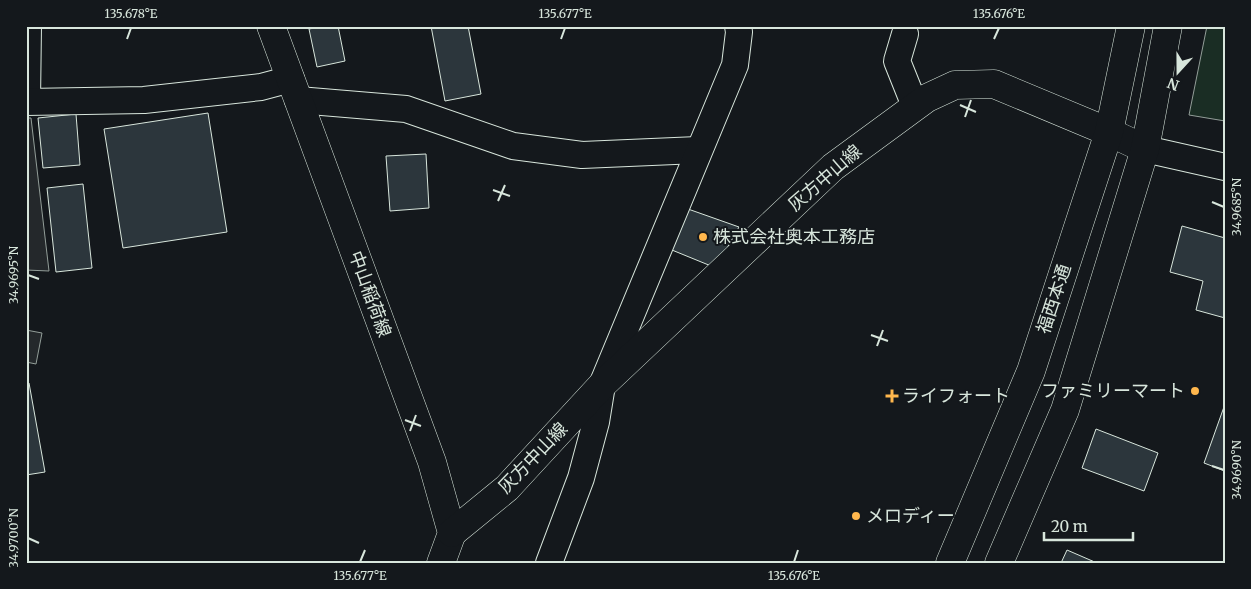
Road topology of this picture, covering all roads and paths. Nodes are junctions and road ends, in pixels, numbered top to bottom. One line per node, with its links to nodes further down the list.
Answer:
1 (28, 26): 8 (street)
2 (272, 26): 7 (main road, 中山稲荷線)
3 (1131, 26): 10 (main road, 福西本通)
4 (1168, 26): 11 (main road)
5 (740, 28): 12 (street)
6 (905, 34): 9 (street)
7 (295, 89): 8 (street); 12 (street); 15 (main road, 中山稲荷線)
8 (27, 102)
9 (915, 106): 10 (main road, 灰方中山線); 14 (main road, 灰方中山線)
10 (1108, 132): 11 (main road, 灰方中山線); 18 (main road, 福西本通)
11 (1145, 149): 13 (street); 19 (main road)
12 (698, 150): 14 (street)
13 (1225, 167)
14 (602, 385): 15 (main road, 灰方中山線); 17 (street)
15 (452, 533): 16 (main road)
16 (441, 563)
17 (549, 563)
18 (950, 563)
19 (999, 563)

